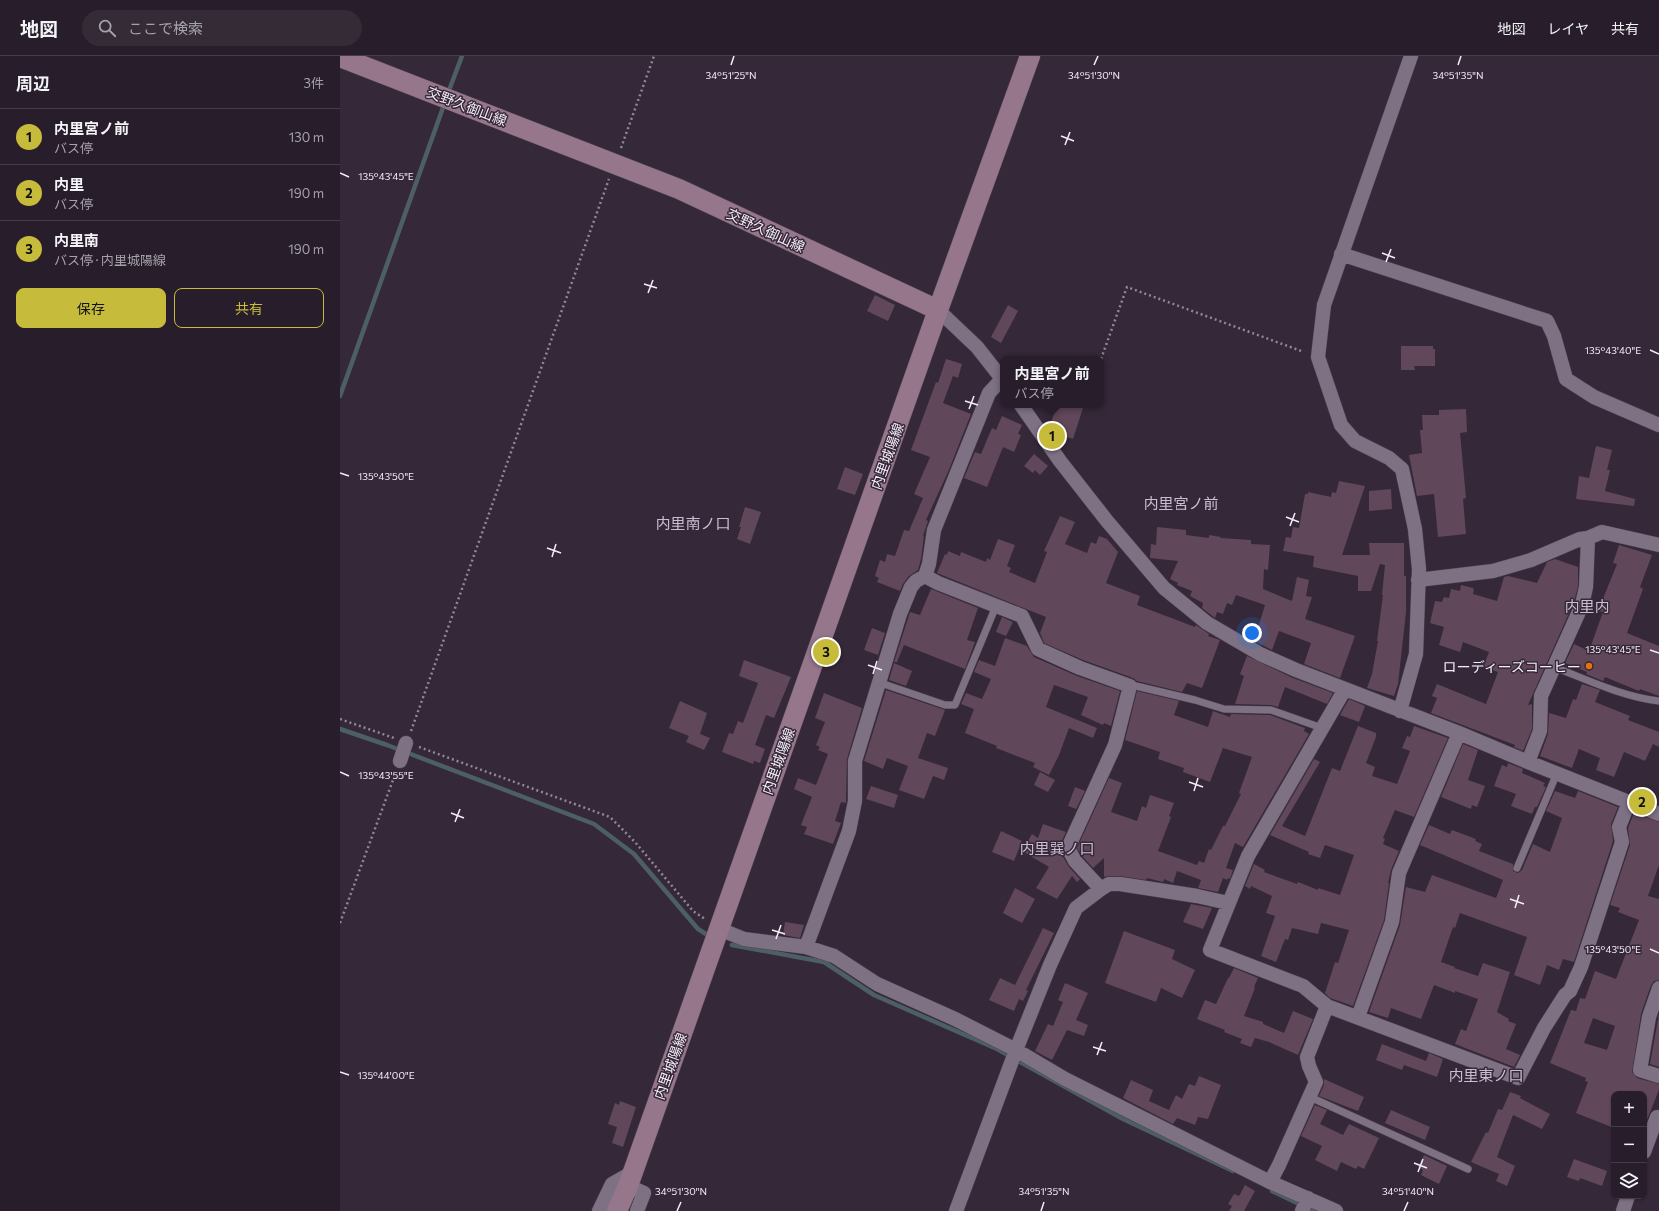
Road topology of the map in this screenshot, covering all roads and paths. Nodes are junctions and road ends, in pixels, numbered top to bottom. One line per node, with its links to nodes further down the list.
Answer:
1 (654, 56): 5 (path)
2 (1030, 56): 7 (main road)
3 (1411, 56): 6 (street)
4 (340, 57): 5 (main road, 交野久御山線)
5 (615, 164): 7 (main road, 交野久御山線); 28 (path)
6 (1341, 254): 9 (street); 13 (street)
7 (938, 310): 10 (street); 38 (main road, 内里城陽線)
8 (1102, 356): 9 (path)
9 (1318, 356): 17 (street)
10 (1000, 376)
11 (1000, 383): 16 (street)
12 (1023, 408): 22 (street)
13 (1658, 423)
14 (1588, 538): 15 (street); 17 (street); 19 (street)
15 (1659, 545)
16 (925, 576): 18 (street); 20 (street)
17 (1418, 580): 24 (street)
18 (996, 606): 20 (lane); 21 (street)
19 (1554, 667): 23 (lane); 30 (street)
20 (878, 682): 39 (street)
21 (1130, 686): 26 (lane); 35 (street)
22 (1345, 689): 24 (street); 26 (street)
23 (1659, 701)
24 (1400, 711): 27 (street)
25 (340, 719): 28 (path)
26 (1322, 728): 36 (street)
27 (1459, 733): 30 (street); 42 (street)
28 (406, 743): 29 (street); 38 (path)
29 (400, 761): 37 (path)
30 (1528, 762): 31 (street)
31 (1557, 773): 32 (street); 34 (lane)
32 (1629, 802): 33 (street); 42 (street)
33 (1659, 814)
34 (1517, 868)
35 (1100, 889): 36 (street); 43 (street)
36 (1228, 903): 41 (street)
37 (340, 923)
38 (719, 929): 39 (street); 49 (main road, 内里城陽線)
39 (806, 947): 43 (street)
40 (1659, 988): 44 (street)
41 (1327, 1006): 42 (street); 45 (street)
42 (1358, 1017)
43 (1016, 1050): 50 (street); 56 (street)
44 (1659, 1076)
45 (1310, 1097): 48 (lane); 50 (street)
46 (1658, 1115): 47 (street)
47 (1647, 1144)
48 (1468, 1168)
49 (630, 1179): 53 (street); 54 (main road, 内里城陽線); 55 (street)
50 (1270, 1182): 51 (street)
51 (1308, 1198): 57 (street); 58 (street)
52 (1627, 1199): 59 (street)
53 (599, 1211)
54 (617, 1211)
55 (638, 1211)
56 (956, 1211)
57 (1302, 1211)
58 (1336, 1211)
59 (1623, 1211)

